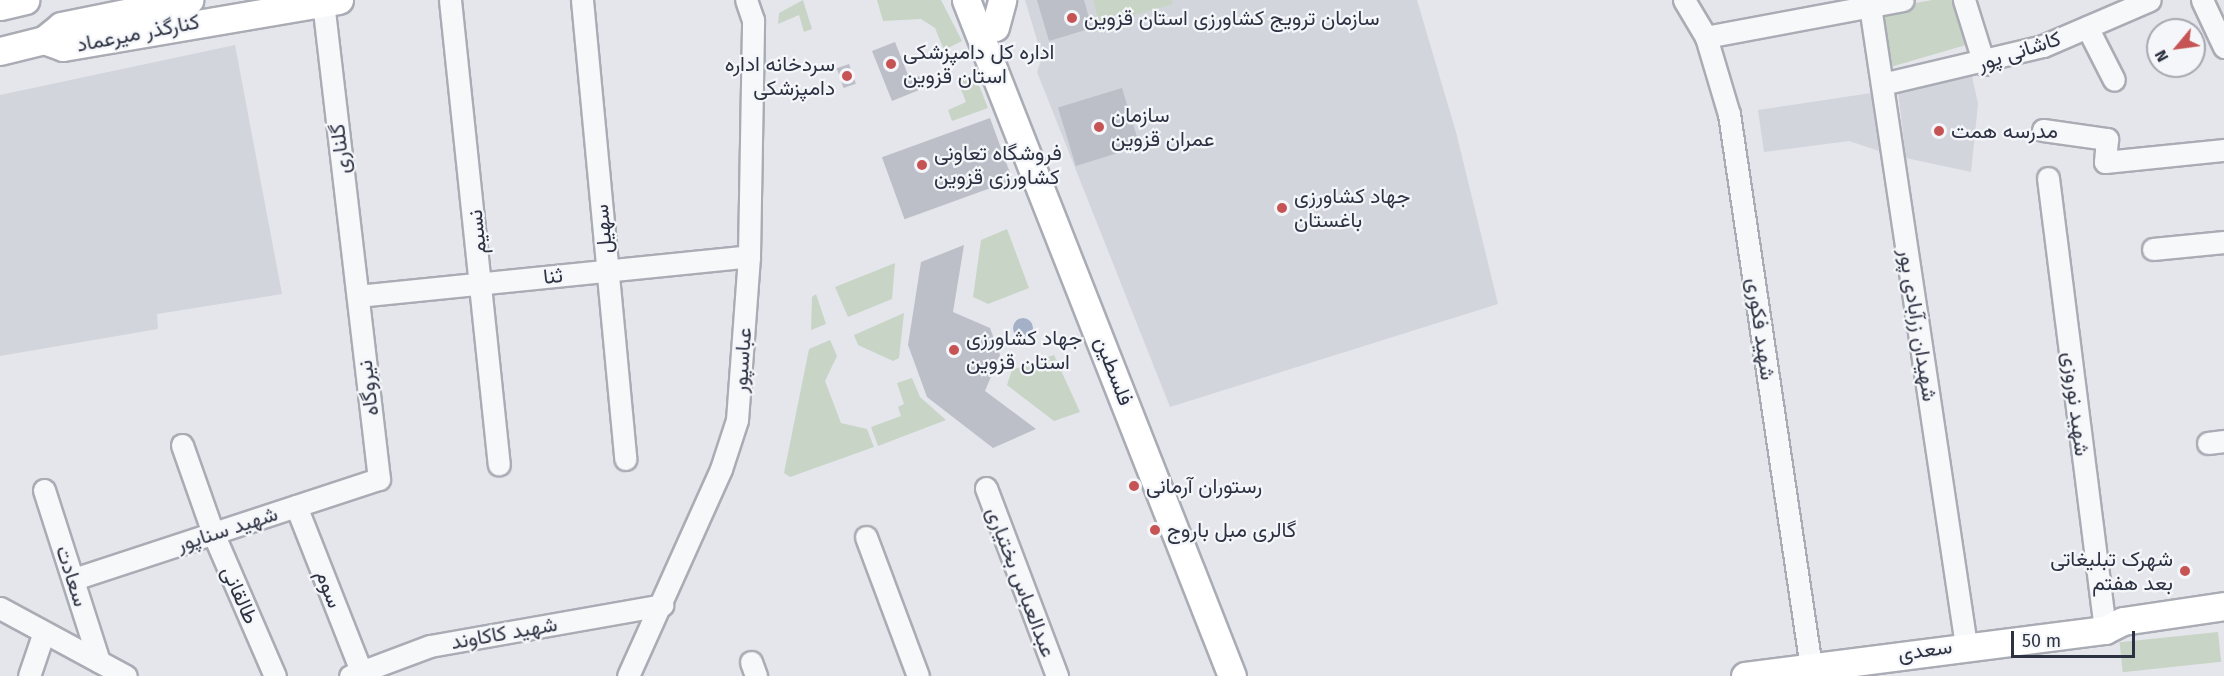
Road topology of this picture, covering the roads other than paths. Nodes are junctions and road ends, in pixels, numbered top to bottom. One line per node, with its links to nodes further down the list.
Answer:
1 (24, 0): 15 (main road)
2 (189, 0): 22 (main road)
3 (450, 0): 35 (street, نسیم)
4 (582, 0): 34 (street, سهیل)
5 (746, 0): 18 (street)
6 (762, 0): 18 (street)
7 (971, 0): 19 (main road, فلسطین); 58 (main road, فلسطین)
8 (1002, 0): 19 (main road)
9 (1684, 0): 21 (street, شهید فکوری)
10 (1903, 0): 17 (street)
11 (1964, 0): 25 (street)
12 (2150, 0): 20 (street, کاشانی پور)
13 (2202, 0): 23 (street)
14 (331, 1): 22 (main road, کنارگذر میرعماد); 36 (street, گلناری)
15 (0, 6)
16 (1835, 6): 17 (street); 21 (street)
17 (1870, 6): 27 (street, شهیدان زرآبادی پور)
18 (753, 21): 33 (street, عباسپور)
19 (995, 27): 58 (main road, فلسطین)
20 (2087, 27): 25 (street, کاشانی پور); 26 (street)
21 (1706, 37): 55 (street, شهید فکوری)
22 (44, 40): 24 (main road)
23 (2224, 47)
24 (0, 51)
25 (1984, 64): 27 (street, کاشانی پور)
26 (2114, 80)
27 (1882, 84): 53 (street, شهیدان زرآبادی پور)
28 (2043, 130): 29 (street)
29 (2224, 150)
30 (2048, 178): 51 (street, شهید نوروزی)
31 (2224, 242): 32 (street)
32 (2153, 249)
33 (749, 256): 34 (street, ثنا); 47 (street, عباسپور)
34 (607, 271): 35 (street, ثنا); 38 (street, سهیل)
35 (482, 284): 36 (street, ثنا); 39 (street, نسیم)
36 (358, 296): 40 (street, نیروگاه)
37 (182, 445): 44 (street, طالقانی)
38 (625, 459)
39 (499, 464)
40 (379, 479): 43 (street, شهید سناپور)
41 (986, 488): 64 (street, عبدالعباس بختیاری)
42 (44, 490): 46 (street, سعادت)
43 (296, 506): 44 (street, شهید سناپور); 57 (street, سوم)
44 (213, 533): 46 (street, شهید سناپور); 61 (street, طالقانی)
45 (866, 537): 63 (street)
46 (74, 579): 54 (street, سعادت)
47 (662, 605): 57 (street, شهید کاکاوند); 62 (street, عباسپور)
48 (2224, 606): 51 (main road, سعدی)
49 (0, 608): 52 (street)
50 (2224, 621): 51 (main road, سعدی)
51 (2105, 630): 53 (main road, سعدی)
52 (44, 632): 54 (street); 59 (street)
53 (1966, 645): 56 (main road, سعدی)
54 (99, 661): 60 (street)
55 (1810, 667): 56 (main road, سعدی); 65 (main road, سعدی)
56 (1859, 668)
57 (358, 674)
58 (1238, 674)
59 (29, 676)
60 (126, 676)
61 (275, 676)
62 (628, 676)
63 (918, 676)
64 (1057, 676)
65 (1750, 676)

